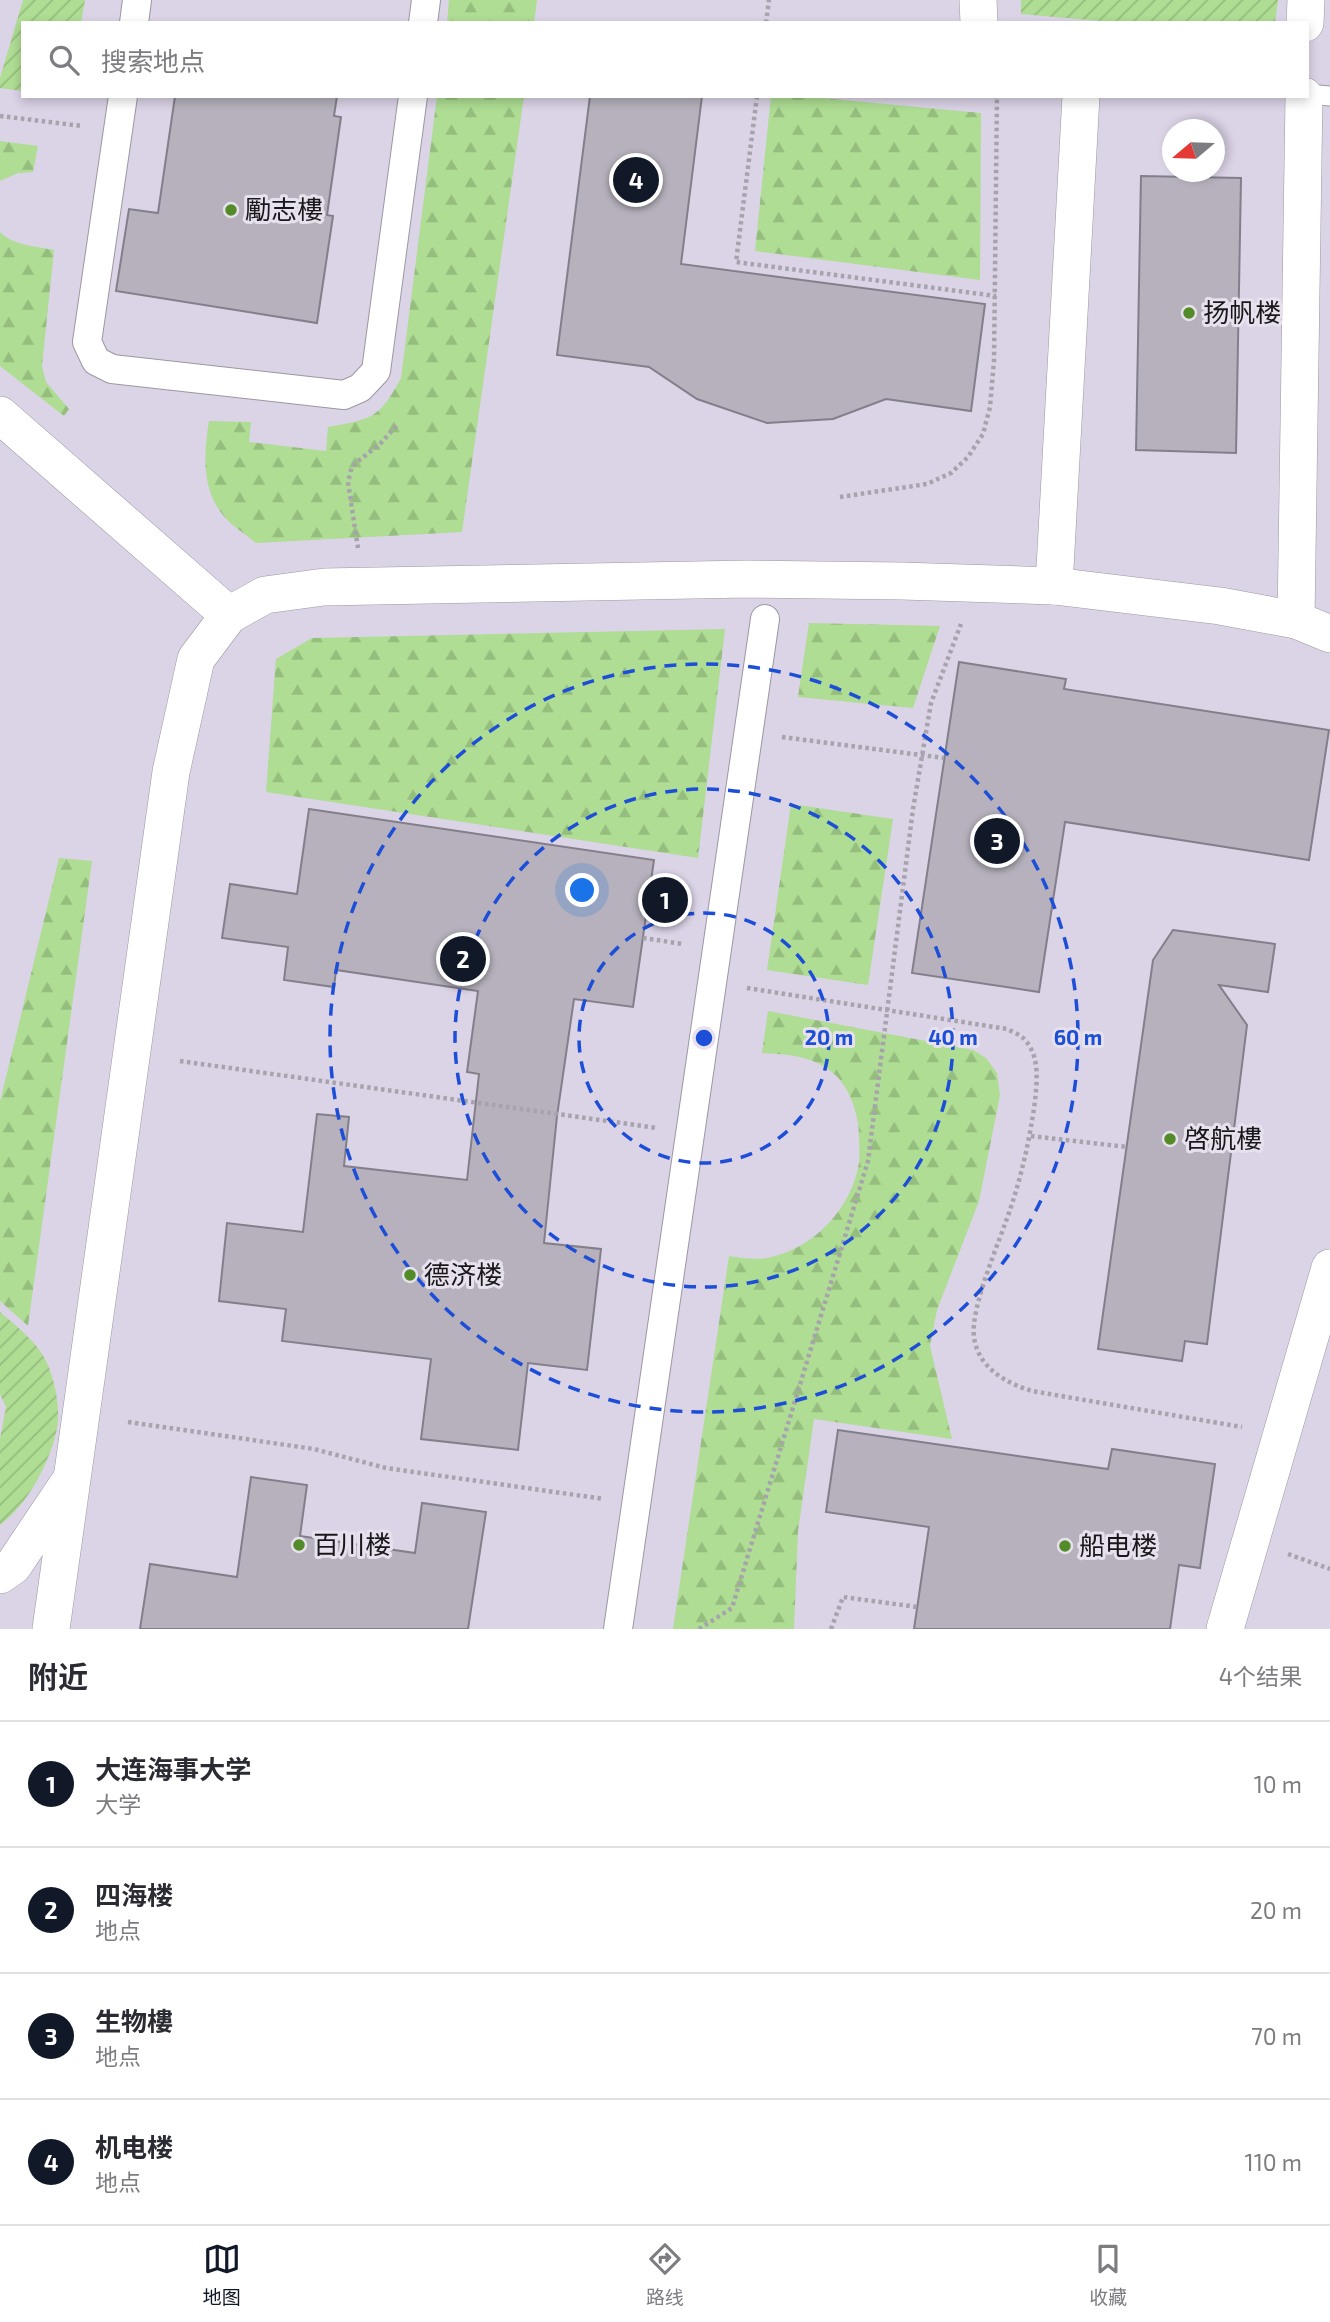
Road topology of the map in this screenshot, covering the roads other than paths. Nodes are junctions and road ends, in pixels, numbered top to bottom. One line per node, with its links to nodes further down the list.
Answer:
1 (138, 0): 5 (street)
2 (426, 0): 6 (street)
3 (978, 0): 7 (street)
4 (1306, 0): 8 (street)
5 (134, 21)
6 (423, 21)
7 (979, 21)
8 (1305, 21)
9 (1309, 95): 10 (lane)
10 (1330, 96)
11 (123, 98): 12 (street)
12 (413, 98)
13 (1081, 98): 16 (street)
14 (1306, 98): 19 (street)
15 (0, 415): 17 (street)
16 (1054, 586): 17 (street); 19 (street)
17 (229, 615): 22 (street)
18 (765, 619): 25 (street)
19 (1296, 620): 20 (street)
20 (1330, 634)
21 (1330, 1268): 26 (street)
22 (74, 1473): 23 (street); 24 (street)
23 (0, 1575)
24 (51, 1629)
25 (618, 1629)
26 (1225, 1629)

